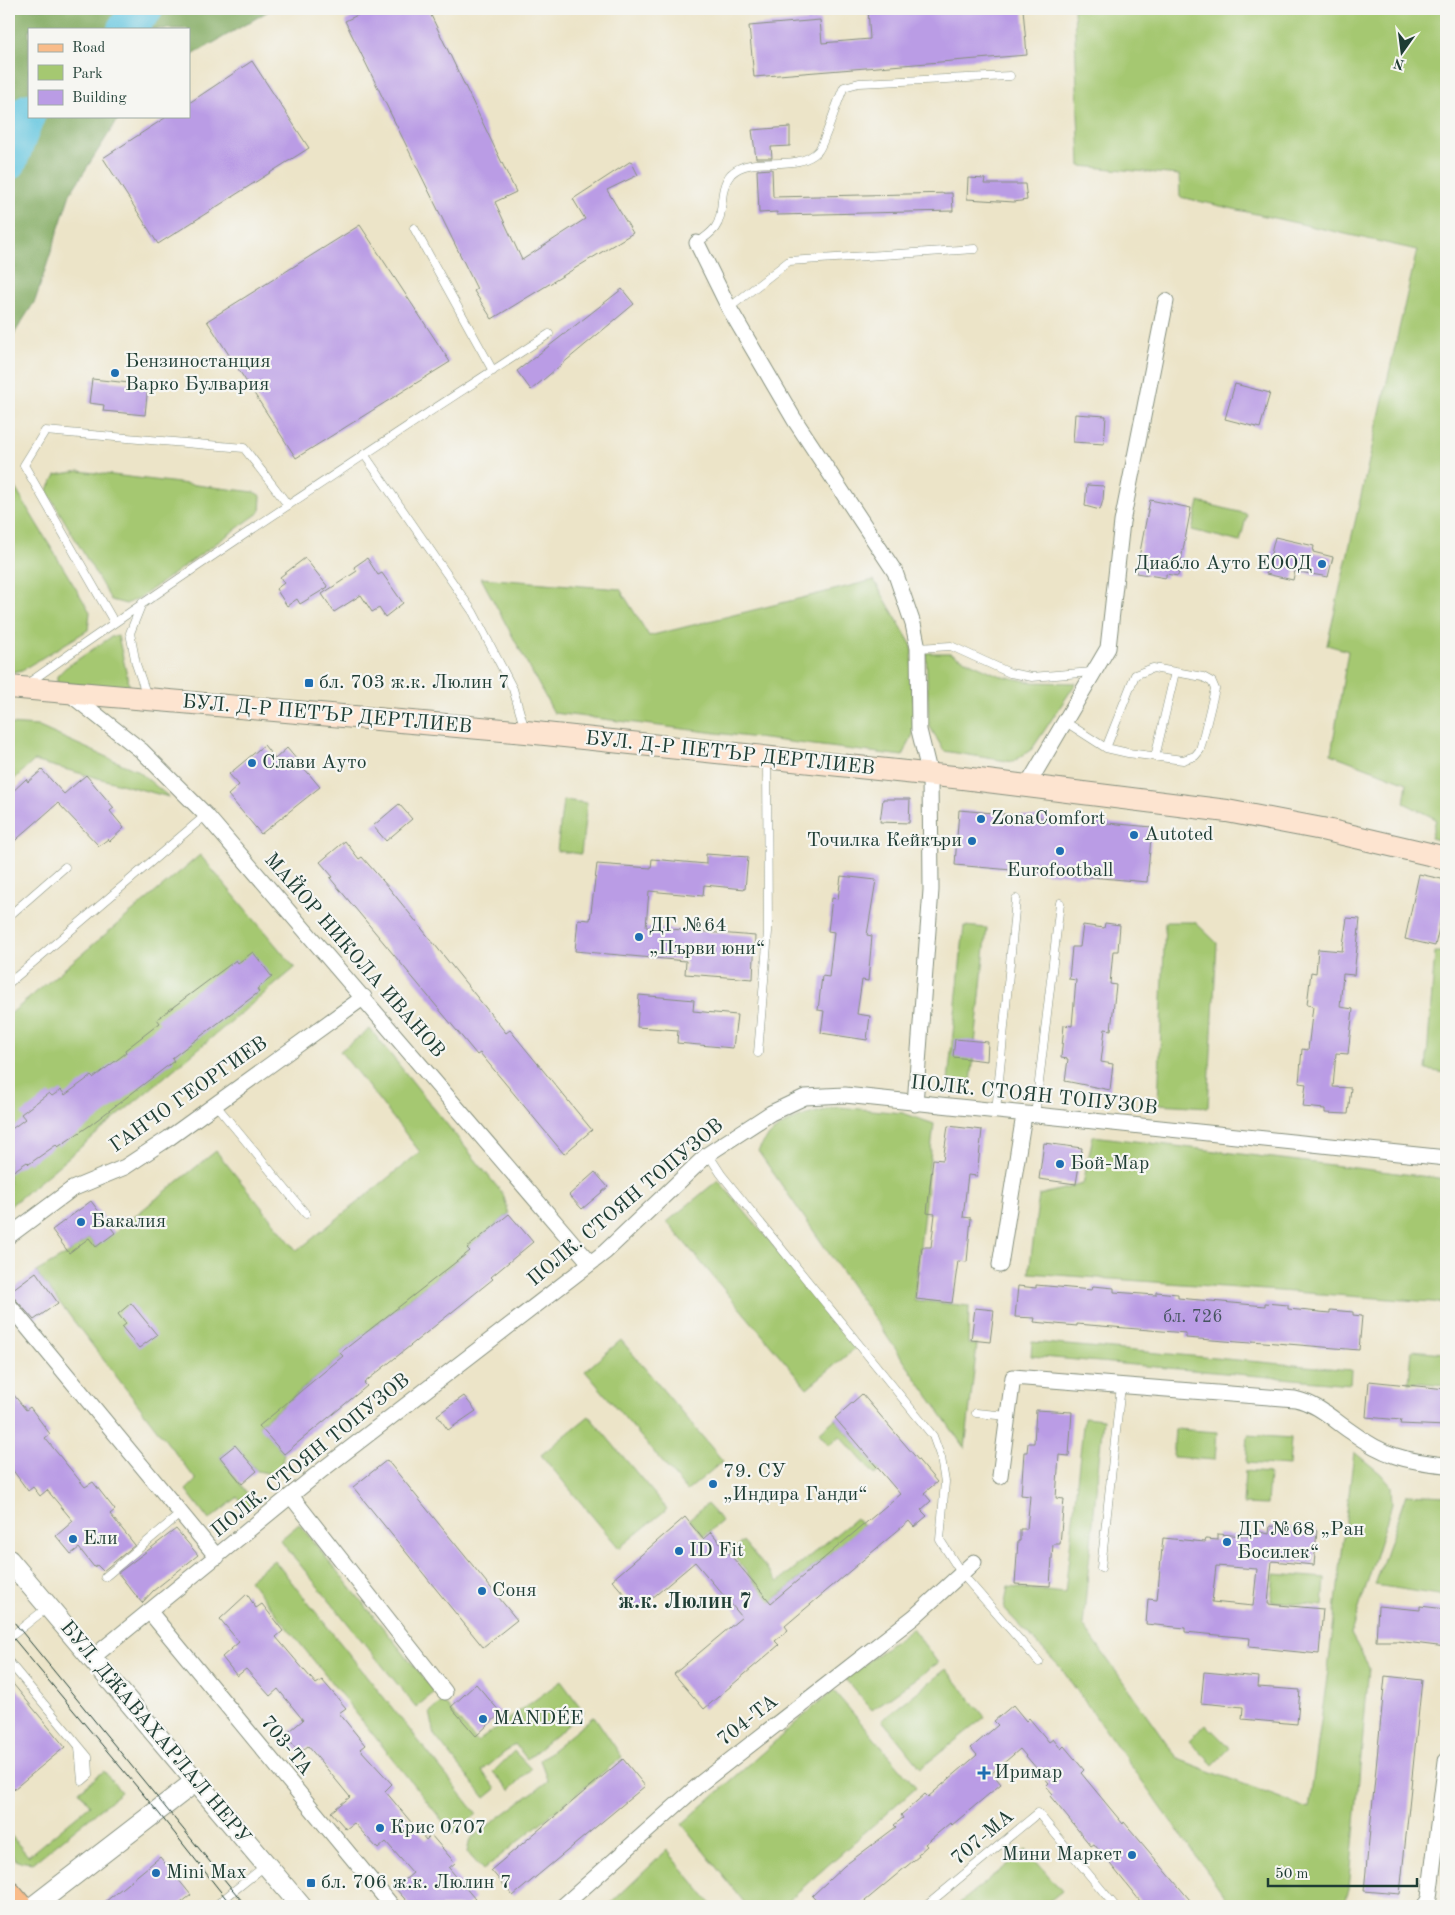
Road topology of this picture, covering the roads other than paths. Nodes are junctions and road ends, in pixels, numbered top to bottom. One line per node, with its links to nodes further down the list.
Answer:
1 (1010, 76): 3 (lane)
2 (414, 228): 8 (lane)
3 (697, 244): 6 (street)
4 (975, 249): 6 (lane)
5 (1166, 301): 14 (street)
6 (729, 308): 13 (street)
7 (549, 334): 8 (lane)
8 (493, 371): 9 (lane)
9 (364, 454): 10 (lane); 20 (lane)
10 (288, 506): 11 (lane); 12 (lane)
11 (142, 603): 12 (lane); 18 (lane)
12 (114, 622): 16 (lane)
13 (918, 648): 14 (lane); 24 (street)
14 (1092, 672): 19 (street)
15 (1176, 672): 21 (lane); 22 (lane); 22 (lane)
16 (13, 690): 17 (main road, БУЛ. Д-Р ПЕТЪР ДЕРТЛИЕВ)
17 (70, 694): 18 (main road, БУЛ. Д-Р ПЕТЪР ДЕРТЛИЕВ); 26 (street, МАЙОР НИКОЛА ИВАНОВ)
18 (149, 700): 20 (main road, БУЛ. Д-Р ПЕТЪР ДЕРТЛИЕВ)
19 (1064, 720): 21 (lane); 25 (street)
20 (526, 732): 23 (main road, БУЛ. Д-Р ПЕТЪР ДЕРТЛИЕВ)
21 (1106, 748): 22 (lane)
22 (1155, 756)
23 (767, 758): 24 (main road, БУЛ. Д-Р ПЕТЪР ДЕРТЛИЕВ); 34 (lane)
24 (930, 775): 25 (main road, БУЛ. Д-Р ПЕТЪР ДЕРТЛИЕВ); 36 (street)
25 (1026, 786): 27 (main road, БУЛ. Д-Р ПЕТЪР ДЕРТЛИЕВ)
26 (206, 814): 32 (lane); 33 (street, МАЙОР НИКОЛА ИВАНОВ)
27 (1446, 858)
28 (65, 867): 31 (lane)
29 (1016, 899): 37 (lane)
30 (1060, 903): 38 (lane)
31 (9, 916)
32 (9, 984)
33 (364, 996): 35 (street, ГАНЧО ГЕОРГИЕВ); 43 (street, МАЙОР НИКОЛА ИВАНОВ)
34 (758, 1054)
35 (215, 1104): 41 (lane); 42 (street, ГАНЧО ГЕОРГИЕВ)
36 (915, 1104): 37 (street, ПОЛК. СТОЯН ТОПУЗОВ); 39 (street, ПОЛК. СТОЯН ТОПУЗОВ)
37 (996, 1112): 38 (street, ПОЛК. СТОЯН ТОПУЗОВ)
38 (1029, 1116): 40 (street, ПОЛК. СТОЯН ТОПУЗОВ); 44 (street)
39 (708, 1154): 43 (street, ПОЛК. СТОЯН ТОПУЗОВ); 57 (lane)
40 (1446, 1158)
41 (306, 1214)
42 (9, 1236)
43 (590, 1263): 51 (street, ПОЛК. СТОЯН ТОПУЗОВ)
44 (1000, 1265)
45 (9, 1306): 52 (street)
46 (1121, 1386): 48 (street); 49 (street); 56 (lane)
47 (976, 1413): 48 (lane)
48 (1008, 1416): 50 (street)
49 (1446, 1465)
50 (1000, 1476)
51 (291, 1496): 53 (street, ПОЛК. СТОЯН ТОПУЗОВ); 65 (street)
52 (180, 1514): 53 (street); 58 (lane)
53 (217, 1557): 60 (street, ПОЛК. СТОЯН ТОПУЗОВ)
54 (9, 1560): 59 (street, БУЛ. ДЖАВАХАРЛАЛ НЕРУ)
55 (974, 1562): 57 (street, 704-ТА)
56 (1101, 1568)
57 (962, 1574): 64 (lane); 76 (street, 704-ТА)
58 (105, 1577)
59 (48, 1607): 61 (lane); 62 (street, БУЛ. ДЖАВАХАРЛАЛ НЕРУ)
60 (149, 1611): 62 (street, ПОЛК. СТОЯН ТОПУЗОВ); 75 (street, 703-ТА)
61 (9, 1638)
62 (92, 1658): 68 (street, БУЛ. ДЖАВАХАРЛАЛ НЕРУ)
63 (9, 1662): 66 (lane)
64 (1039, 1662)
65 (445, 1692)
66 (78, 1747)
67 (1446, 1761): 79 (street)
68 (196, 1781): 69 (street, БУЛ. ДЖАВАХАРЛАЛ НЕРУ); 72 (street)
69 (266, 1865): 73 (lane); 74 (street, БУЛ. ДЖАВАХАРЛАЛ НЕРУ)
70 (9, 1894): 71 (main road)
71 (19, 1906)
72 (34, 1906)
73 (215, 1906)
74 (301, 1906)
75 (392, 1906)
76 (563, 1906)
77 (926, 1906): 78 (lane, 707-МА)
78 (1115, 1906)
79 (1424, 1906)

